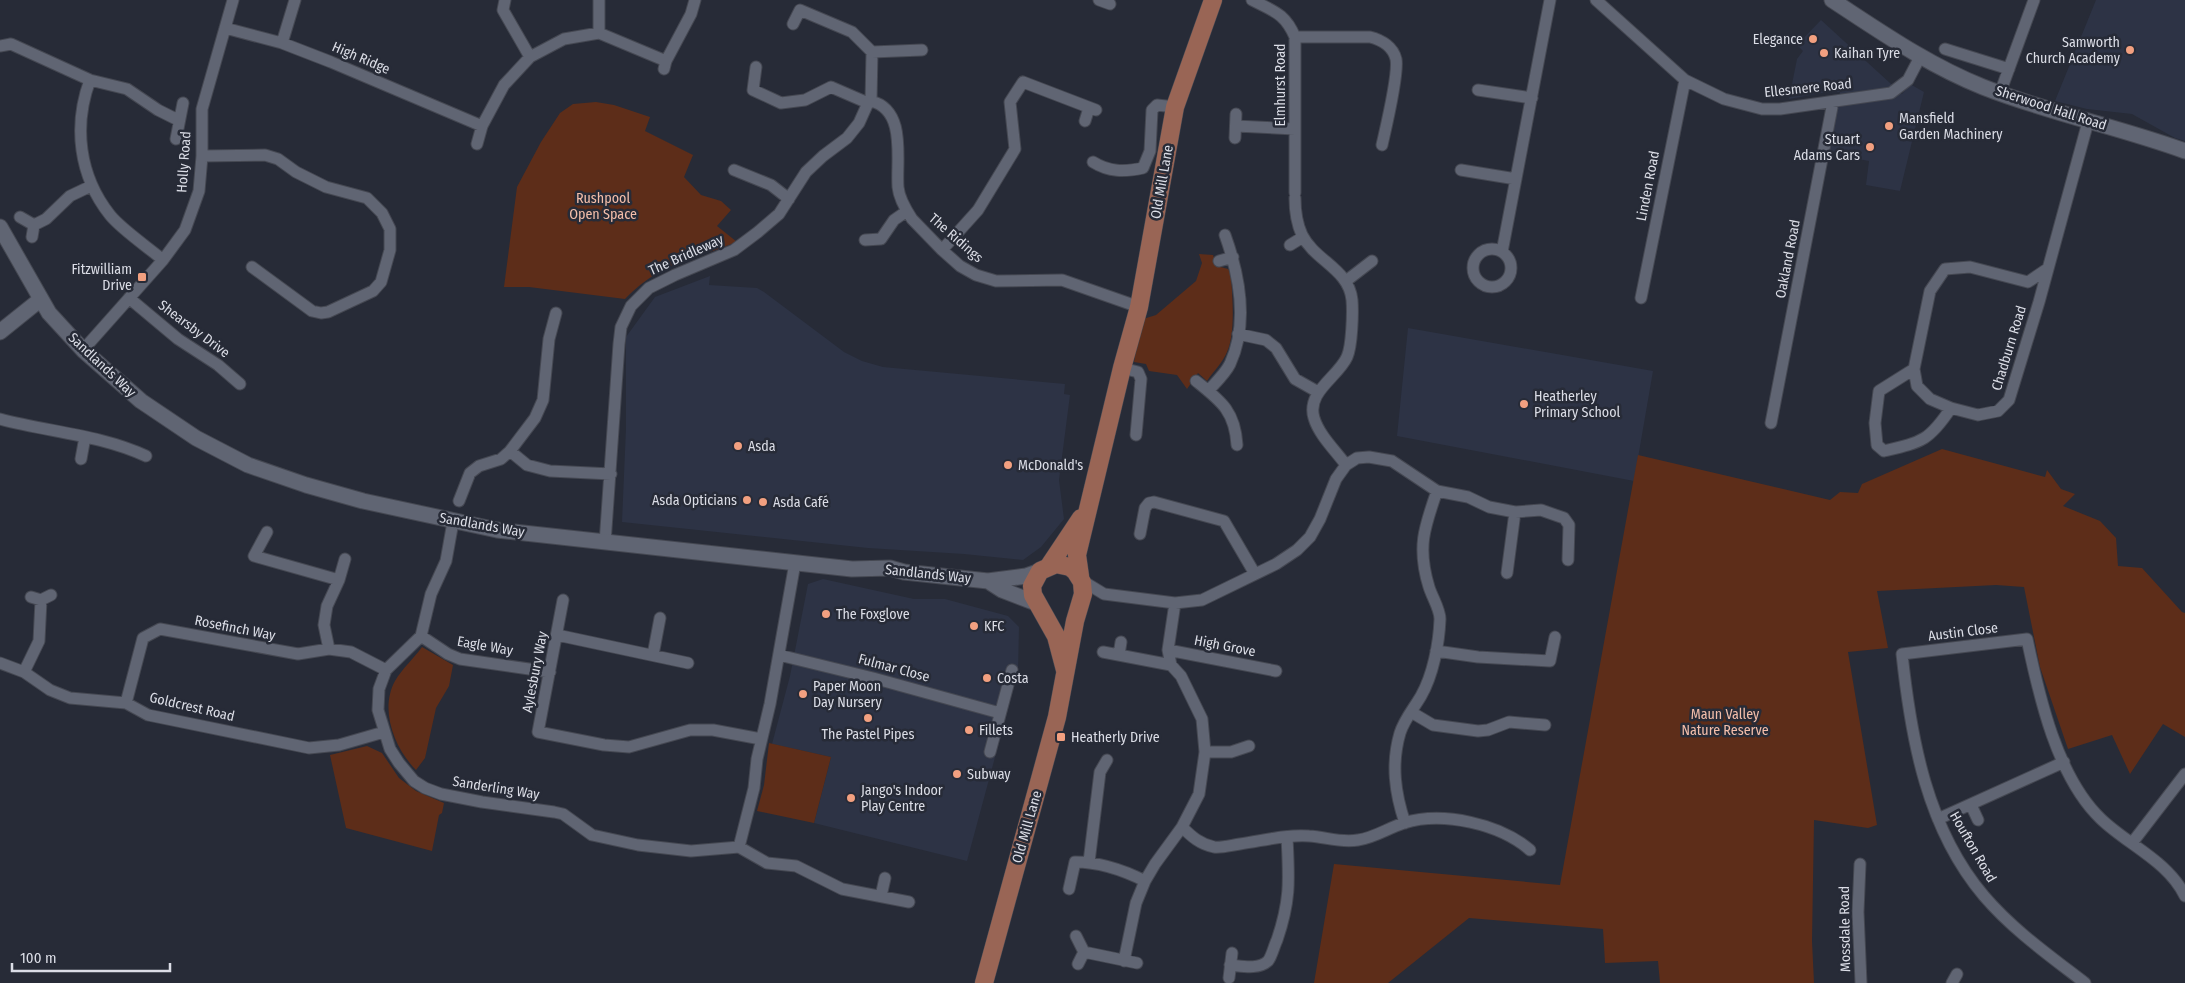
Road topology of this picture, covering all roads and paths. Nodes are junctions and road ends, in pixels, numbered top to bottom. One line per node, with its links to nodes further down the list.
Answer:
1 (233, 0): 14 (street, Holly Road)
2 (295, 0): 17 (street)
3 (505, 0): 22 (street)
4 (599, 0): 15 (street)
5 (695, 0): 15 (street)
6 (1213, 0): 34 (main road, Old Mill Lane)
7 (1252, 0): 16 (street, Elmhurst Road)
8 (1550, 0): 30 (street)
9 (1596, 0): 27 (street, Ellesmere Road)
10 (1832, 0): 23 (street, Sherwood Hall Road)
11 (2034, 0): 25 (street)
12 (798, 5): 13 (street); 21 (street)
13 (793, 24)
14 (225, 28): 17 (street, High Ridge); 45 (street, Holly Road)
15 (599, 33): 22 (street)
16 (1295, 37): 40 (street, Elmhurst Road); 41 (street)
17 (282, 43): 39 (street, High Ridge)
18 (0, 46): 26 (street)
19 (1945, 49): 25 (street)
20 (922, 50): 21 (street)
21 (872, 52): 31 (street)
22 (530, 56): 39 (street)
23 (1920, 57): 29 (street, Sherwood Hall Road); 32 (street, Ellesmere Road)
24 (756, 67): 31 (street, The Ridings)
25 (2009, 69): 29 (street)
26 (90, 80): 36 (street); 50 (street)
27 (1684, 80): 32 (street, Ellesmere Road); 70 (street, Linden Road)
28 (1478, 90): 30 (street)
29 (2000, 93): 38 (street, Sherwood Hall Road)
30 (1532, 98): 49 (street)
31 (870, 102): 51 (street, The Bridleway); 52 (street, The Ridings)
32 (1833, 102): 86 (street, Oakland Road)
33 (183, 103): 36 (street)
34 (1175, 107): 46 (street); 73 (main road, Old Mill Lane)
35 (1236, 114): 40 (street)
36 (178, 120): 42 (street)
37 (1085, 121): 59 (street)
38 (2088, 122): 44 (street, Sherwood Hall Road); 66 (street, Chadburn Road)
39 (482, 126): 43 (street)
40 (1295, 129): 56 (street, Elmhurst Road)
41 (1380, 138)
42 (176, 139)
43 (477, 144)
44 (2185, 151)
45 (202, 156): 62 (street, Holly Road); 65 (street)
46 (1093, 162)
47 (734, 170): 51 (street)
48 (1461, 170): 49 (street)
49 (1516, 179): 60 (street)
50 (91, 186): 53 (street); 62 (street)
51 (789, 199): 94 (street, The Bridleway)
52 (907, 211): 57 (street); 59 (street, The Ridings)
53 (20, 217)
54 (0, 227): 71 (street, Sandlands Way)
55 (1225, 234): 61 (street)
56 (1303, 237): 58 (street); 67 (street)
57 (865, 240)
58 (1290, 245)
59 (942, 250): 73 (street, The Ridings)
60 (1502, 252)
61 (1233, 257): 63 (street); 76 (street)
62 (164, 260): 69 (street, Holly Road)
63 (1219, 261)
64 (1372, 261): 67 (street)
65 (252, 267)
66 (2047, 269): 68 (street); 72 (street, Chadburn Road)
67 (1346, 281): 83 (street)
68 (2028, 282): 72 (street, Chadburn Road); 79 (street)
69 (129, 298): 77 (street, Holly Road); 81 (street, Shearsby Drive)
70 (1642, 298)
71 (41, 299): 75 (street); 77 (street, Sandlands Way)
72 (2039, 302): 84 (street, Chadburn Road)
73 (1139, 307): 78 (main road, Old Mill Lane)
74 (556, 312): 90 (street)
75 (0, 332)
76 (1238, 334): 82 (street); 83 (street)
77 (83, 350): 99 (street, Sandlands Way)
78 (1122, 368): 87 (street); 97 (main road, Old Mill Lane)
79 (1914, 369): 84 (street, Chadburn Road); 84 (street)
80 (1196, 381): 82 (street)
81 (240, 384)
82 (1208, 391): 89 (street)
83 (1318, 392): 93 (street)
84 (1951, 408)
85 (0, 420): 88 (street)
86 (1771, 423)
87 (1133, 427)
88 (85, 437): 91 (street); 92 (street)
89 (1237, 445)
90 (510, 451): 94 (street); 96 (street)
91 (146, 456)
92 (81, 459)
93 (1346, 465): 95 (street); 108 (street)
94 (610, 474): 102 (street, The Bridleway)
95 (1437, 491): 98 (street); 125 (street)
96 (459, 501)
97 (1087, 509): 106 (main road, Old Mill Lane); 109 (main road, Old Mill Lane)
98 (1515, 512): 104 (street); 107 (street)
99 (453, 522): 102 (street, Sandlands Way); 120 (street)
100 (267, 532): 110 (street)
101 (1140, 534): 108 (street)
102 (605, 543): 105 (street, Sandlands Way)
103 (345, 559): 110 (street)
104 (1568, 560)
105 (795, 563): 111 (street, Sandlands Way); 130 (street)
106 (1045, 568): 109 (main road); 111 (street); 117 (main road, Old Mill Lane)
107 (1508, 573)
108 (1254, 574): 115 (street)
109 (1080, 578): 112 (street); 116 (main road, Old Mill Lane)
110 (339, 580): 123 (street)
111 (988, 581): 117 (street)
112 (1104, 594): 115 (street); 116 (street)
113 (41, 598): 138 (street)
114 (563, 600): 119 (street, Aylesbury Way)
115 (1175, 603): 124 (street)
116 (1079, 604): 117 (main road); 136 (main road, Old Mill Lane)
117 (1039, 607): 136 (main road, Old Mill Lane)
118 (660, 618): 129 (street)
119 (557, 635): 129 (street); 139 (street, Aylesbury Way)
120 (421, 636): 134 (street); 139 (street, Eagle Way)
121 (1555, 637): 125 (street)
122 (1122, 642): 128 (street)
123 (329, 649): 134 (street, Rosefinch Way); 140 (street, Rosefinch Way)
124 (1168, 650): 133 (street); 137 (street, High Grove)
125 (1436, 651): 142 (street)
126 (1103, 652): 128 (street)
127 (1902, 654): 150 (street, Austin Close); 153 (street, Houfton Road)
128 (1119, 655): 133 (street)
129 (652, 656): 132 (street)
130 (779, 656): 141 (street, Fulmar Close); 145 (street)
131 (0, 662): 138 (street, Goldcrest Road)
132 (688, 663)
133 (1171, 666): 148 (street)
134 (386, 670): 144 (street, Sanderling Way)
135 (1012, 670): 141 (street)
136 (1065, 670): 177 (main road, Old Mill Lane)
137 (1276, 671)
138 (24, 672): 140 (street, Goldcrest Road)
139 (550, 672): 145 (street, Aylesbury Way)
140 (126, 703): 144 (street, Goldcrest Road)
141 (1000, 712): 147 (street)
142 (1410, 712): 143 (street); 155 (street)
143 (1536, 727)
144 (384, 732): 160 (street, Sanderling Way)
145 (761, 739): 160 (street)
146 (1249, 746): 148 (street)
147 (990, 752)
148 (1205, 752): 156 (street)
149 (1107, 760): 161 (street)
150 (2064, 762): 152 (street); 159 (street)
151 (2185, 774): 159 (street)
152 (1972, 805): 153 (street); 154 (street)
153 (1938, 819): 179 (street, Houfton Road)
154 (1978, 820)
155 (1404, 823): 157 (street); 158 (street)
156 (1182, 827): 158 (street); 164 (street)
157 (1529, 833)
158 (1287, 837): 175 (street)
159 (2132, 843): 167 (street)
160 (739, 847): 166 (street)
161 (1089, 862): 164 (street); 165 (street)
162 (1871, 874): 178 (street, Mossdale Road)
163 (885, 878): 166 (street)
164 (1145, 881): 172 (street)
165 (1069, 889)
166 (881, 896): 168 (street)
167 (2185, 896)
168 (909, 902)
169 (1076, 936): 170 (street)
170 (1084, 952): 172 (street); 174 (street)
171 (1232, 953): 175 (street)
172 (1124, 961): 173 (street)
173 (1137, 963)
174 (1078, 964)
175 (1230, 966): 176 (street)
176 (1229, 978)
177 (984, 983)
178 (1861, 983)
179 (2085, 983)

